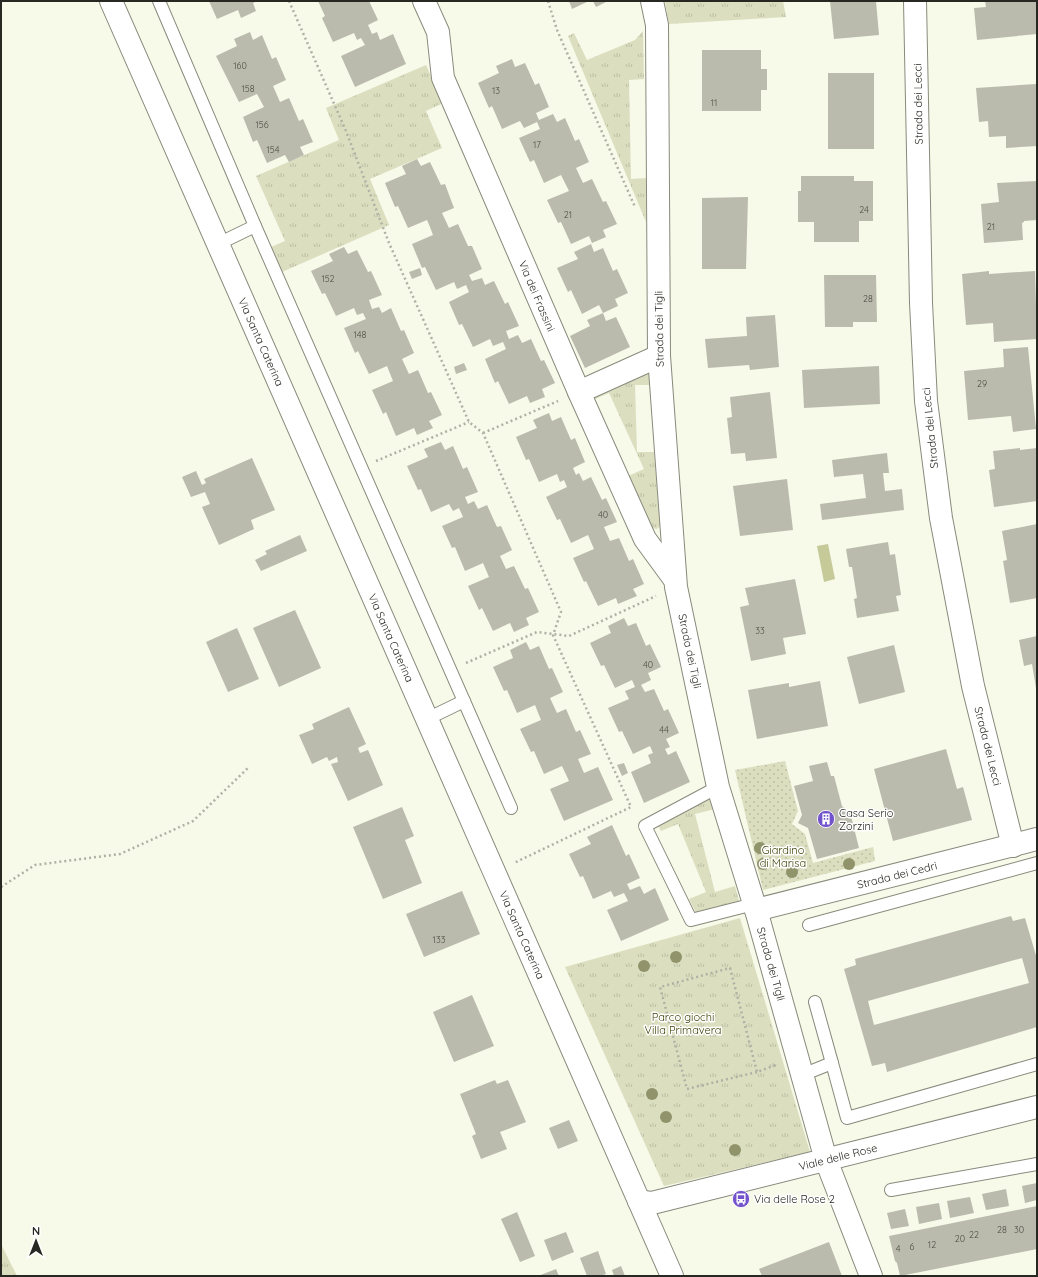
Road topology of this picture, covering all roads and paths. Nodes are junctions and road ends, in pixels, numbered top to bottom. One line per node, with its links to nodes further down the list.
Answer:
1 (111, 1): 10 (street, Via Santa Caterina)
2 (159, 1): 9 (lane)
3 (289, 1): 13 (path)
4 (424, 1): 12 (street, Via dei Frassini)
5 (548, 1): 8 (path)
6 (652, 1): 11 (street, Strada dei Tigli)
7 (915, 1): 24 (street, Strada dei Lecci)
8 (635, 208)
9 (255, 226): 10 (lane); 15 (lane)
10 (218, 244): 20 (street, Via Santa Caterina)
11 (659, 356): 12 (street); 16 (street, Strada dei Tigli)
12 (579, 392): 14 (path); 16 (street, Via dei Frassini)
13 (469, 422): 14 (path); 15 (path)
14 (483, 433): 17 (path)
15 (361, 467): 18 (lane)
16 (676, 584): 17 (path); 22 (street, Strada dei Tigli)
17 (553, 635): 18 (path); 25 (path)
18 (450, 670): 19 (lane)
19 (464, 701): 20 (lane); 23 (lane)
20 (427, 719): 39 (street, Via Santa Caterina)
21 (249, 768): 27 (path)
22 (718, 787): 28 (street, Strada dei Tigli); 28 (lane)
23 (511, 808)
24 (1026, 842): 26 (lane); 28 (street, Strada dei Cedri)
25 (510, 864)
26 (1034, 864): 29 (lane)
27 (1, 887)
28 (755, 907): 33 (street, Strada dei Tigli)
29 (809, 925)
30 (816, 1002): 31 (lane)
31 (832, 1063): 32 (lane); 33 (lane)
32 (1037, 1064)
33 (800, 1066): 34 (path); 36 (street, Strada dei Tigli)
34 (757, 1072): 34 (path)
35 (1037, 1107): 36 (street, Viale delle Rose)
36 (826, 1160): 39 (street, Viale delle Rose); 41 (street, Strada dei Tigli)
37 (1037, 1164): 38 (lane)
38 (891, 1190)
39 (639, 1200): 40 (street, Via Santa Caterina)
40 (672, 1276)
41 (871, 1276)

